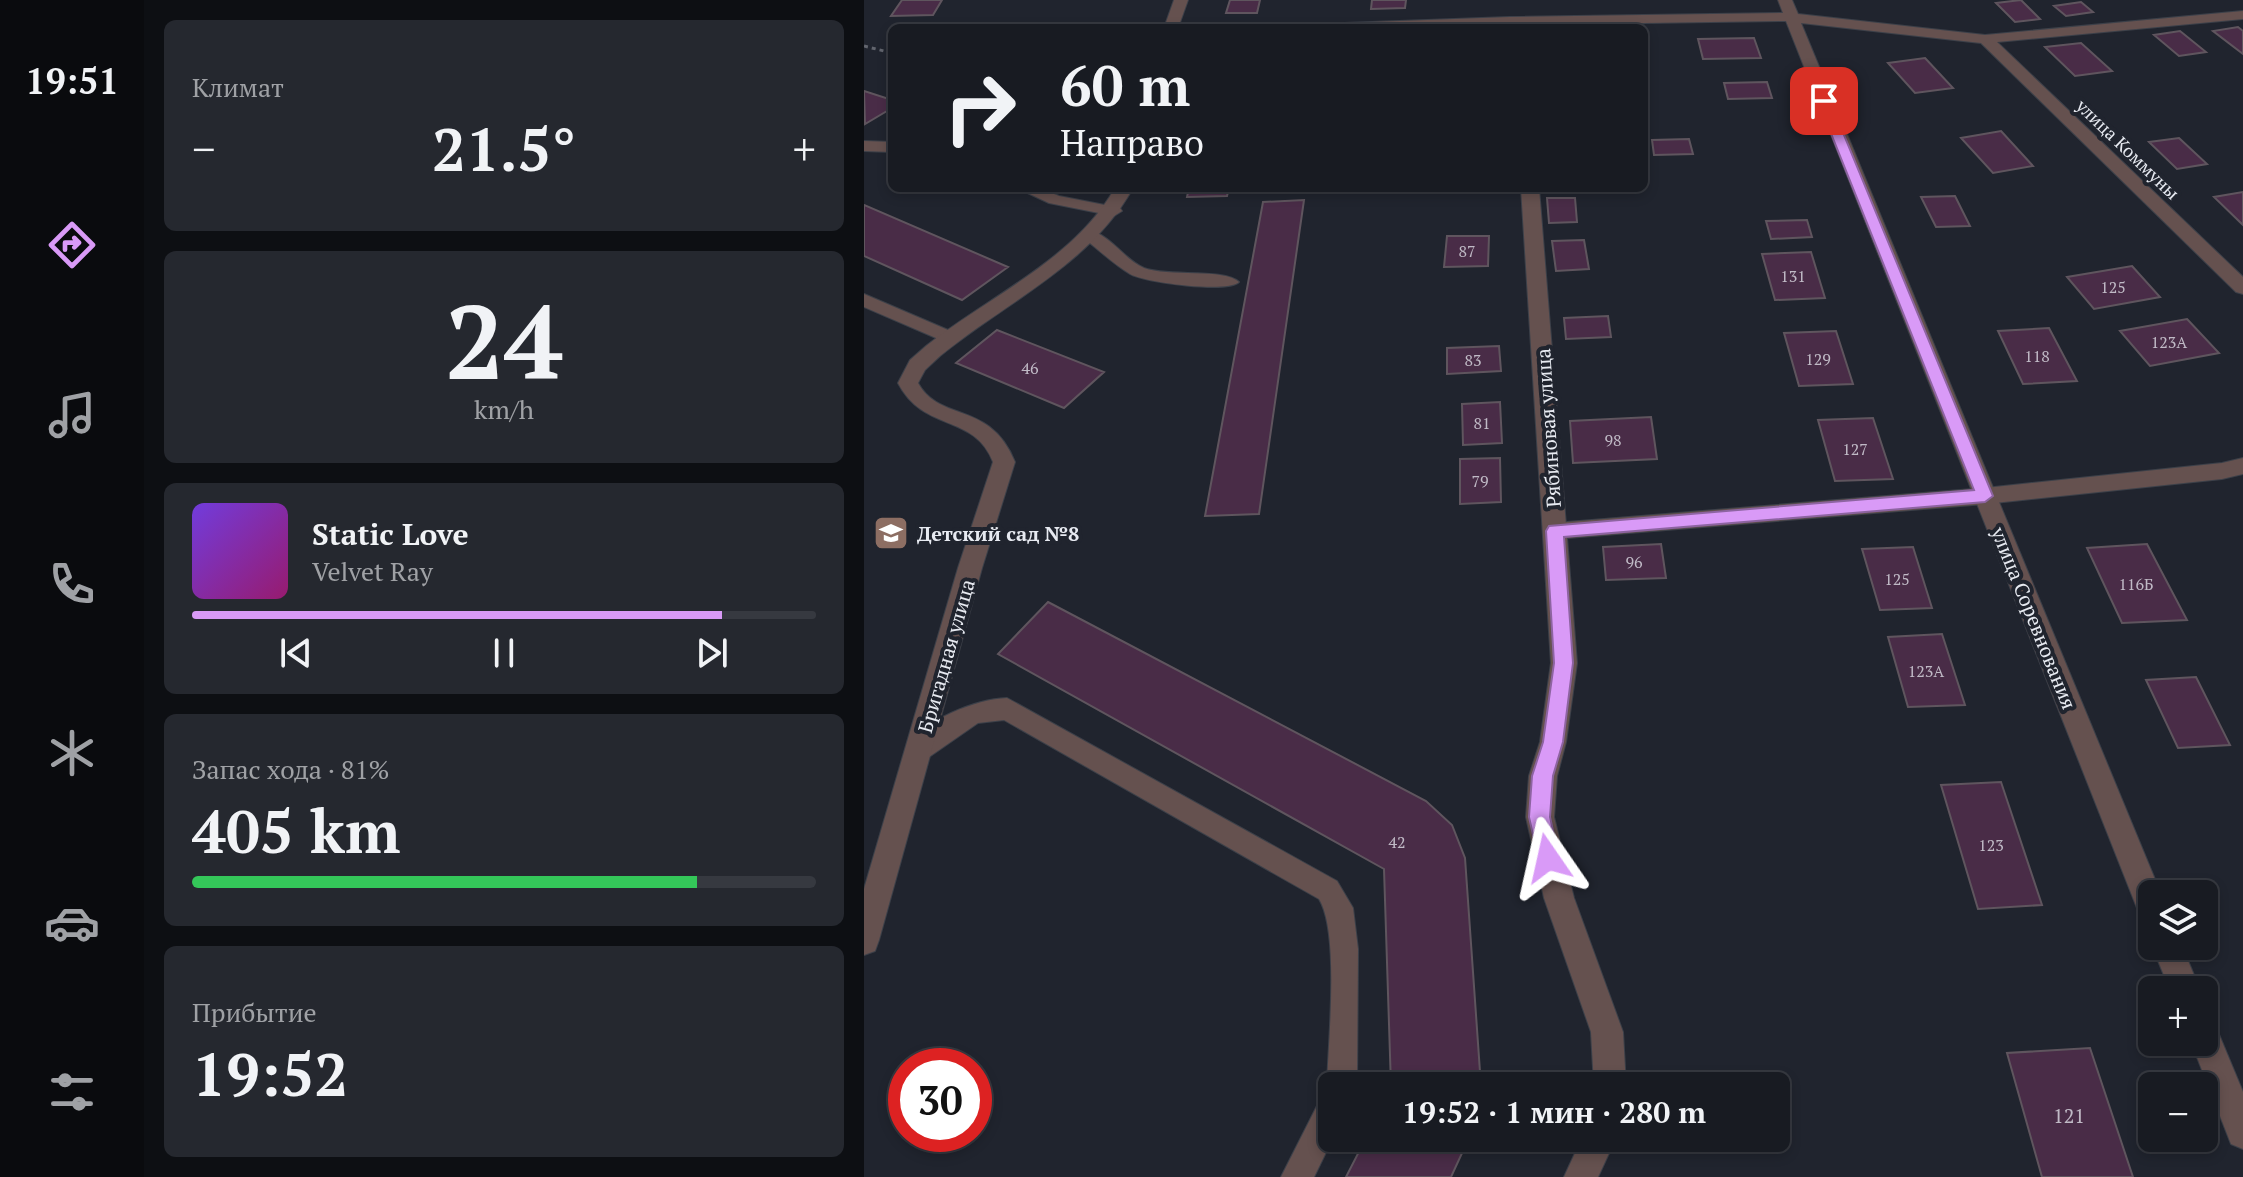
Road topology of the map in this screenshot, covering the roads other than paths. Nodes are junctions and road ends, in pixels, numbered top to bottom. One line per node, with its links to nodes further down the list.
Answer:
1 (1181, 0): 5 (street)
2 (2225, 0): 4 (street)
3 (1787, 8): 7 (street); 8 (street); 21 (street, улица Соревнования)
4 (2243, 14): 8 (street)
5 (1172, 24)
6 (1380, 24): 7 (street)
7 (1568, 24)
8 (1985, 39): 17 (street, улица Коммуны)
9 (864, 146): 10 (lane)
10 (888, 147)
11 (1035, 192): 14 (lane)
12 (1122, 192): 14 (street, Бригадная улица)
13 (1530, 192): 22 (street, Рябиновая улица)
14 (1114, 211): 15 (street, Бригадная улица)
15 (1092, 236): 16 (lane); 19 (street, Бригадная улица)
16 (1230, 282)
17 (2243, 288)
18 (864, 300): 19 (lane)
19 (949, 337): 23 (street, Бригадная улица)
20 (2243, 466): 21 (lane)
21 (1985, 496): 22 (lane); 24 (street, улица Соревнования)
22 (1555, 531): 28 (street, Рябиновая улица)
23 (920, 749): 25 (street, Бригадная улица); 27 (lane)
24 (2141, 880)
25 (864, 940)
26 (2212, 1056): 29 (street)
27 (1342, 1072)
28 (1609, 1072)
29 (2243, 1132)
30 (1318, 1136): 32 (lane)
31 (1593, 1152): 33 (street)
32 (1297, 1177)
33 (1581, 1177)

